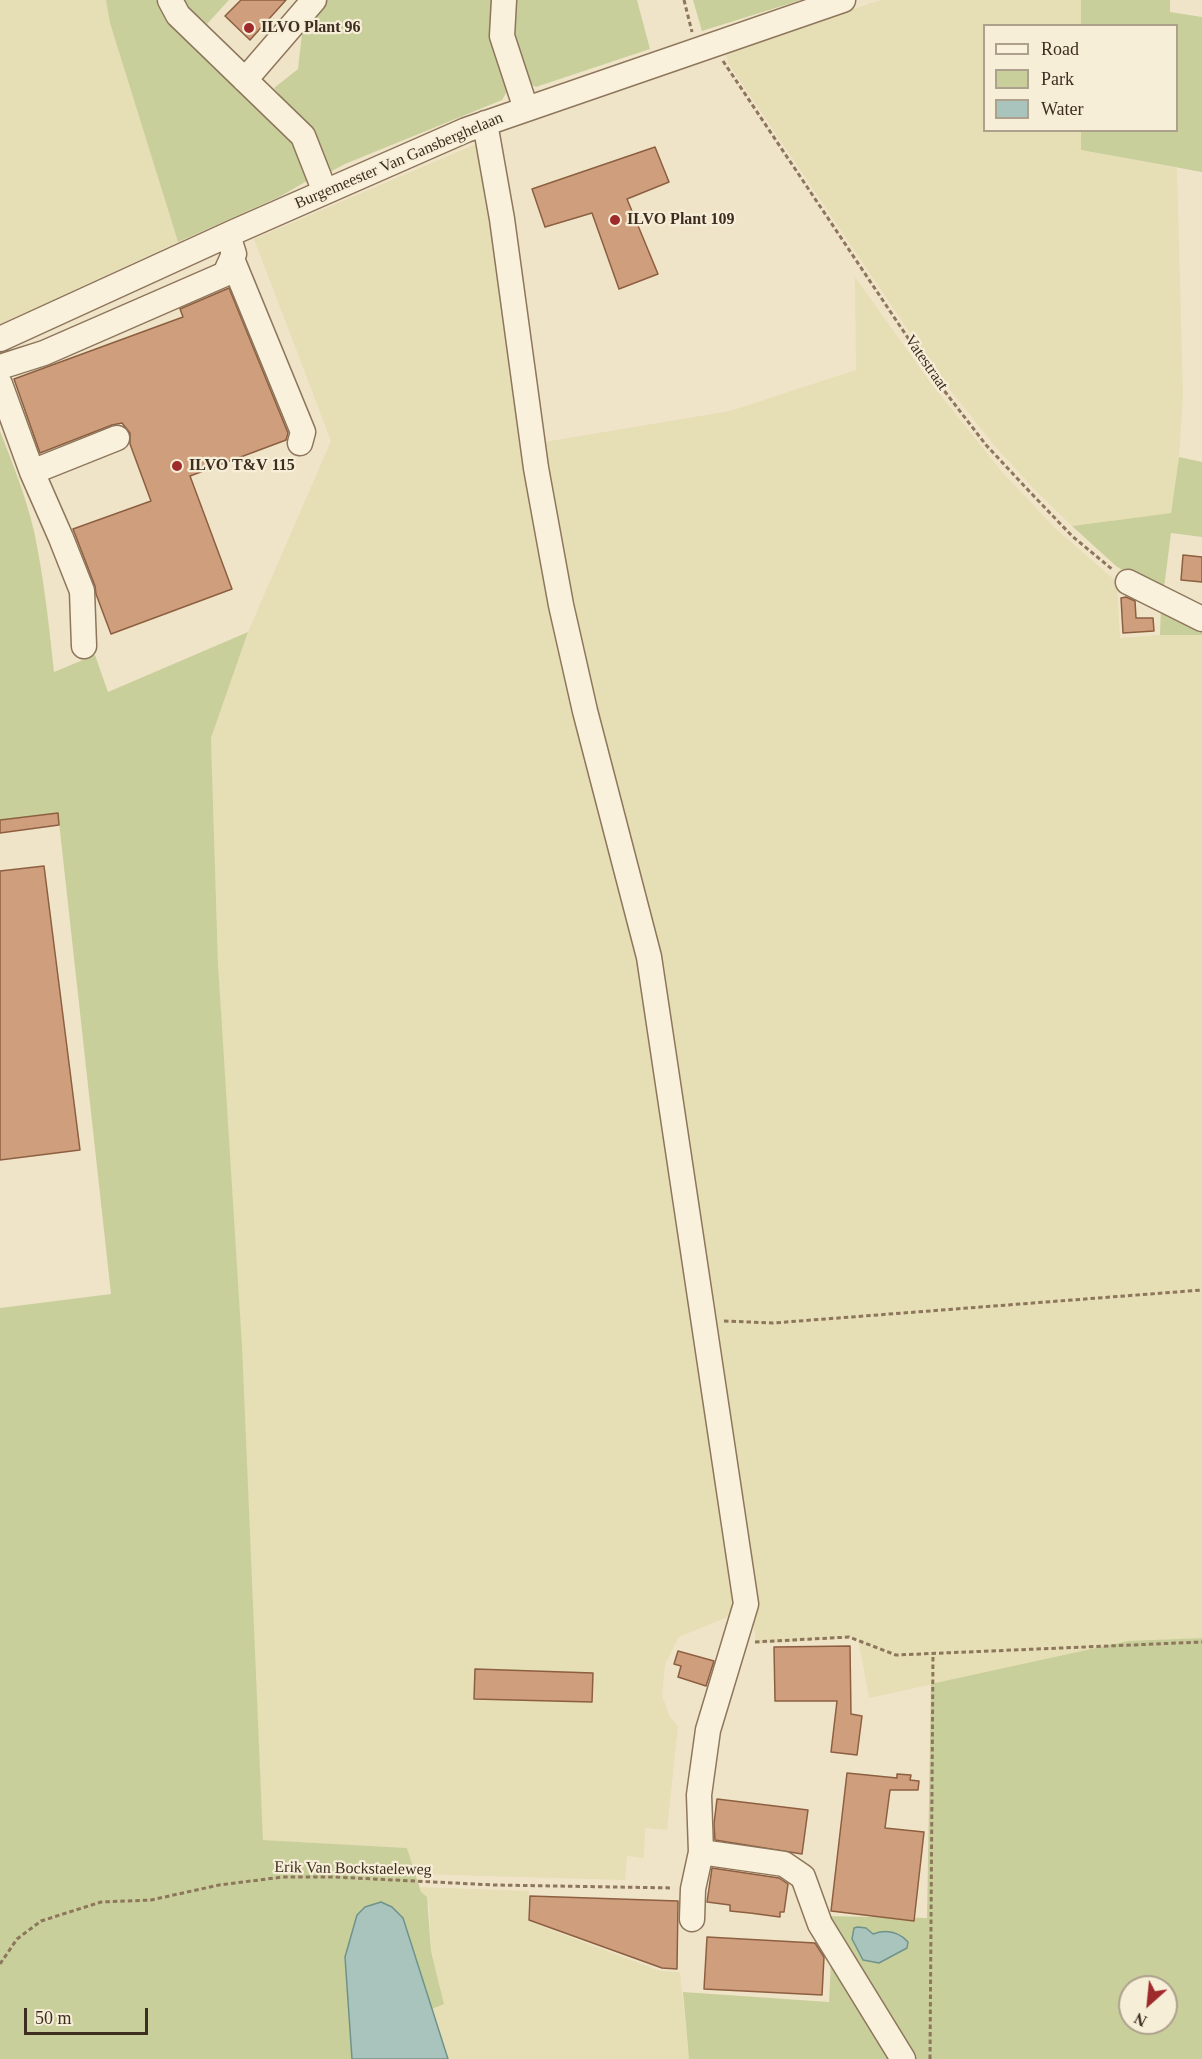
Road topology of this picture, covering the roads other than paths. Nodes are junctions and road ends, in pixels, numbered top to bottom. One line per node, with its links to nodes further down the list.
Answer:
1 (170, 0): 5 (street)
2 (315, 0): 5 (street)
3 (504, 0): 6 (street)
4 (843, 0): 6 (street, Burgemeester Van Gansberghelaan)
5 (245, 80): 8 (street)
6 (526, 109): 7 (street, Burgemeester Van Gansberghelaan)
7 (484, 123): 8 (street, Burgemeester Van Gansberghelaan); 20 (street)
8 (326, 192): 9 (street, Burgemeester Van Gansberghelaan)
9 (228, 235): 10 (street); 11 (street, Burgemeester Van Gansberghelaan)
10 (231, 260): 12 (street); 15 (street)
11 (0, 339)
12 (0, 367)
13 (0, 384): 16 (street)
14 (117, 438): 16 (street)
15 (300, 443)
16 (32, 472): 19 (street)
17 (1128, 582): 18 (street)
18 (1202, 620)
19 (84, 646)
20 (701, 1852): 21 (street); 22 (street)
21 (692, 1919)
22 (903, 2059)

